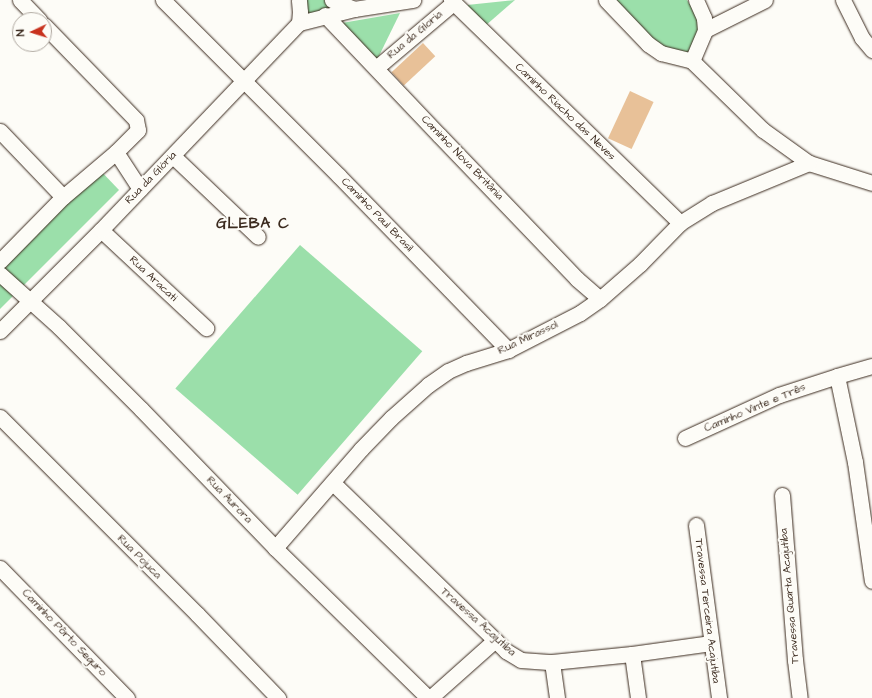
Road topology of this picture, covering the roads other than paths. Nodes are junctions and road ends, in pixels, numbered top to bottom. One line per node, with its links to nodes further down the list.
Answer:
1 (20, 0): 13 (street)
2 (163, 0): 21 (street, Caminho Paul Brasil)
3 (300, 0): 15 (street)
4 (332, 0): 12 (street)
5 (412, 0): 11 (street)
6 (606, 0): 19 (street)
7 (696, 0): 16 (street)
8 (765, 0): 16 (street)
9 (843, 0): 18 (street)
10 (453, 1): 20 (street, Rua da Gloria); 29 (street, Caminho Riacho das Neves)
11 (389, 2): 12 (street)
12 (354, 9): 14 (street)
13 (31, 12)
14 (326, 15): 15 (street); 20 (street, Caminho Nova Britânia)
15 (299, 23): 21 (street, Rua da Glória)
16 (705, 30): 19 (street)
17 (52, 33): 23 (street)
18 (872, 50)
19 (692, 61): 25 (street)
20 (376, 68): 34 (street, Caminho Nova Britânia)
21 (245, 81): 24 (street, Rua da Glória); 38 (street, Caminho Paul Brasil)
22 (0, 131): 28 (street)
23 (116, 152): 27 (street); 28 (street)
24 (172, 156): 27 (street, Rua da Glória); 31 (street)
25 (809, 163): 26 (street); 29 (street, Rua Mirassol)
26 (872, 183)
27 (140, 189): 30 (street, Rua da Glória)
28 (63, 197): 32 (street)
29 (680, 224): 34 (street, Rua Mirassol)
30 (101, 230): 35 (street, Rua da Glória); 36 (street, Rua Aracati)
31 (258, 237)
32 (0, 261)
33 (0, 274): 35 (street, Rua Aurora)
34 (600, 299): 38 (street, Rua Mirassol)
35 (30, 301): 37 (street, Rua da Glória); 46 (street, Rua Aurora)
36 (206, 328)
37 (0, 330)
38 (508, 350): 43 (street, Rua Mirassol)
39 (872, 366): 40 (street, Caminho Vinte e Três)
40 (836, 376): 42 (street, Caminho Vinte e Três); 48 (street)
41 (0, 418): 54 (street, Rua Pojuca)
42 (685, 438)
43 (333, 484): 46 (street, Rua Mirassol); 49 (street, Travessa Acajutiba)
44 (782, 494): 59 (street, Travessa Quarta Acajutiba)
45 (696, 525): 50 (street, Travessa Terceira Acajutiba)
46 (275, 548): 55 (street, Rua Aurora)
47 (0, 568): 53 (street, Caminho Pôrto Seguro)
48 (872, 581)
49 (495, 640): 52 (street, Travessa Acajutiba); 55 (street)
50 (711, 643): 51 (street, Travessa Acajutiba); 58 (street, Travessa Terceira Acajutiba)
51 (632, 654): 52 (street, Travessa Acajutiba); 57 (street)
52 (552, 662): 56 (street)
53 (127, 698)
54 (278, 698)
55 (429, 698)
56 (556, 698)
57 (638, 698)
58 (719, 698)
59 (800, 698)

